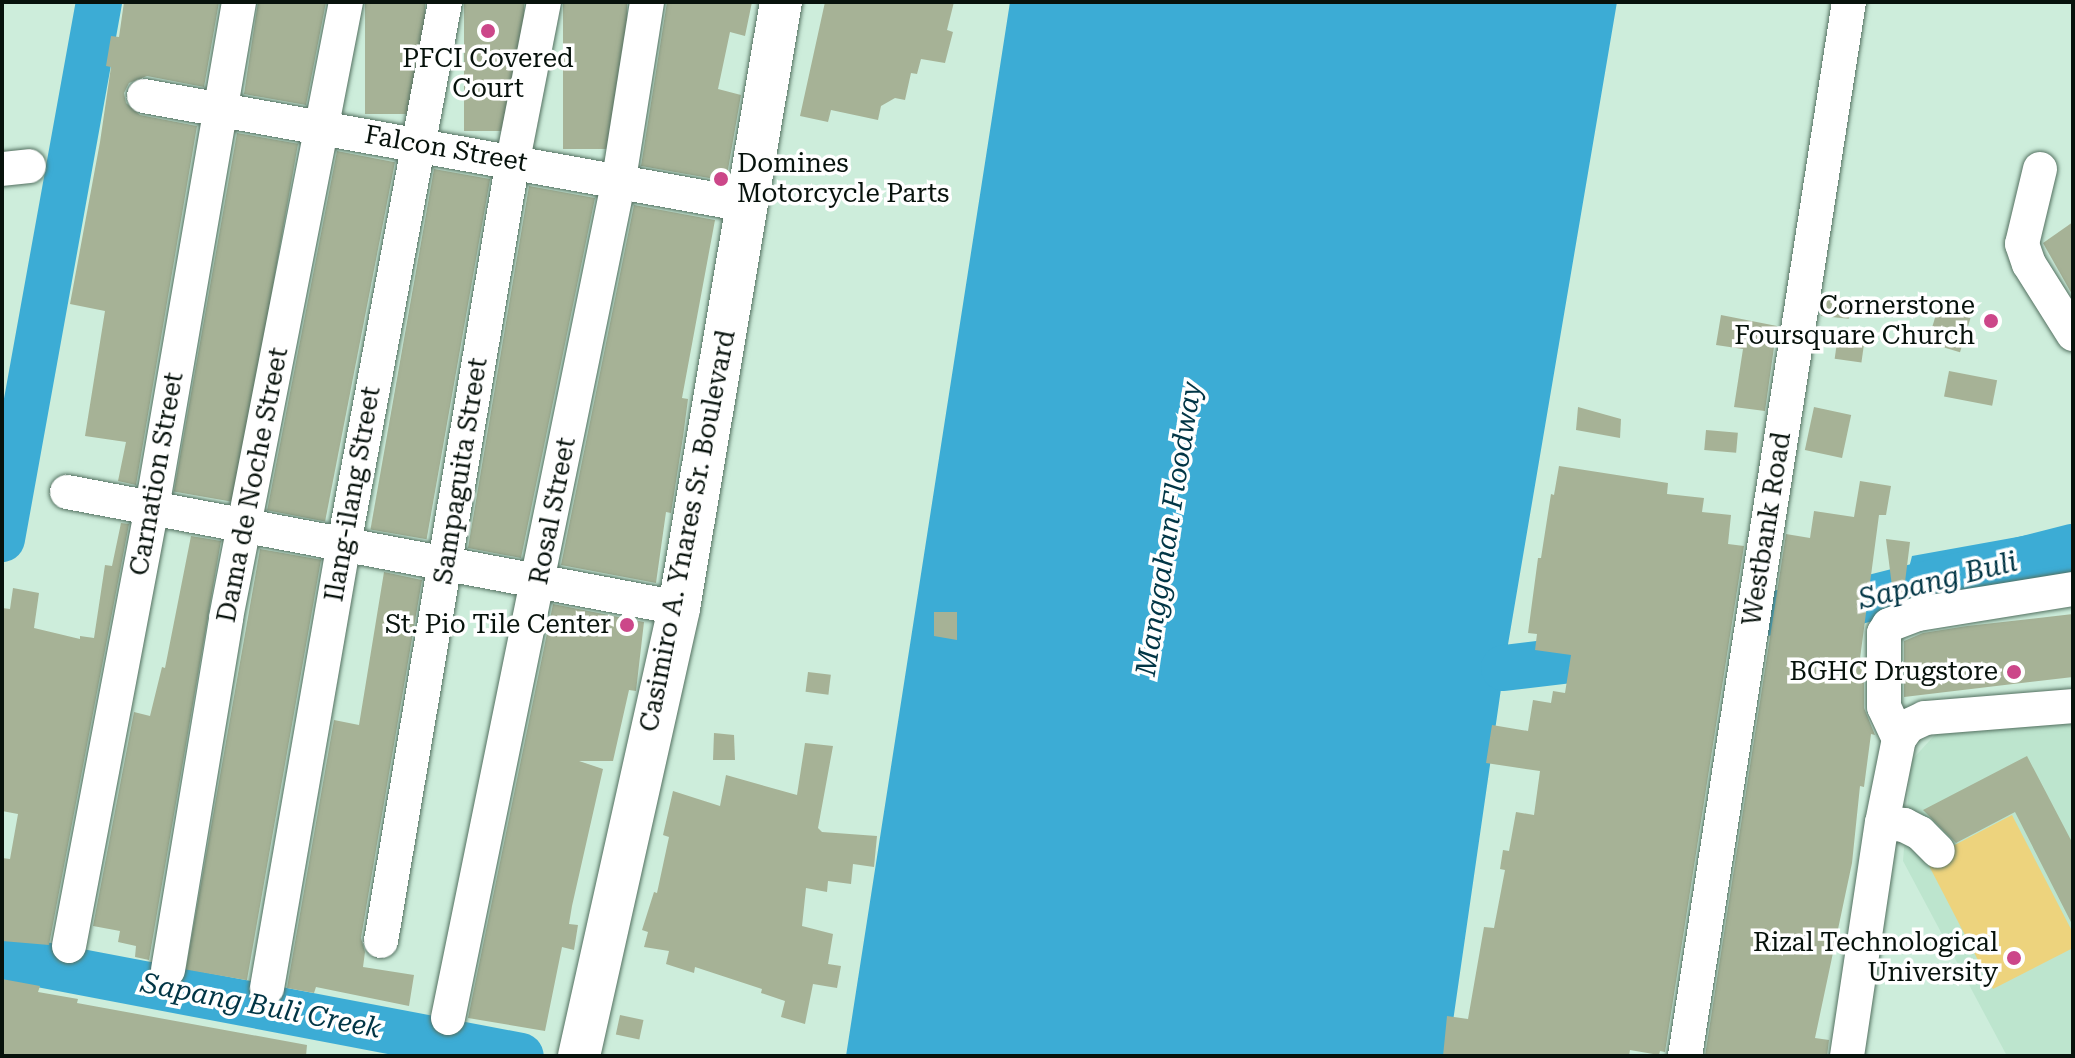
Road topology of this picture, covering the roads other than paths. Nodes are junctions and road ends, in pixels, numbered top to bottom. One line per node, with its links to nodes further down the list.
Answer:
1 (239, 2): 9 (street, Carnation Street)
2 (346, 2): 10 (street, Dama de Noche Street)
3 (445, 2): 11 (street, Ilang-ilang Street)
4 (544, 2): 12 (street, Sampaguita Street)
5 (647, 2): 14 (street, Rosal Street)
6 (781, 2): 15 (main road, Casimiro A. Ynares Sr. Boulevard)
7 (1849, 2): 35 (street, Westbank Road)
8 (144, 96): 9 (street, Falcon Street)
9 (221, 110): 10 (street, Falcon Street); 18 (street, Carnation Street)
10 (324, 128): 11 (street, Falcon Street); 19 (street, Dama de Noche Street)
11 (417, 144): 12 (street, Falcon Street); 20 (street, Ilang-ilang Street)
12 (513, 160): 14 (street, Falcon Street); 21 (street, Sampaguita Street)
13 (2040, 169): 16 (street)
14 (619, 179): 15 (street, Falcon Street); 22 (street, Rosal Street)
15 (747, 205): 24 (main road, Casimiro A. Ynares Sr. Boulevard)
16 (2073, 334)
17 (67, 492): 18 (street)
18 (152, 508): 19 (street); 30 (street, Carnation Street)
19 (245, 525): 20 (street); 31 (street, Dama de Noche Street)
20 (344, 544): 21 (street); 32 (street, Ilang-ilang Street)
21 (446, 563): 22 (street); 29 (street, Sampaguita Street)
22 (539, 580): 24 (street); 33 (street, Rosal Street)
23 (2073, 589): 26 (street)
24 (679, 608): 34 (main road, Casimiro A. Ynares Sr. Boulevard)
25 (2073, 706): 26 (street)
26 (1899, 739): 27 (street)
27 (1882, 823): 28 (street); 36 (street)
28 (1938, 851)
29 (381, 941)
30 (69, 946)
31 (168, 970)
32 (267, 988)
33 (448, 1018)
34 (582, 1042)
35 (1685, 1056)
36 (1847, 1056)

